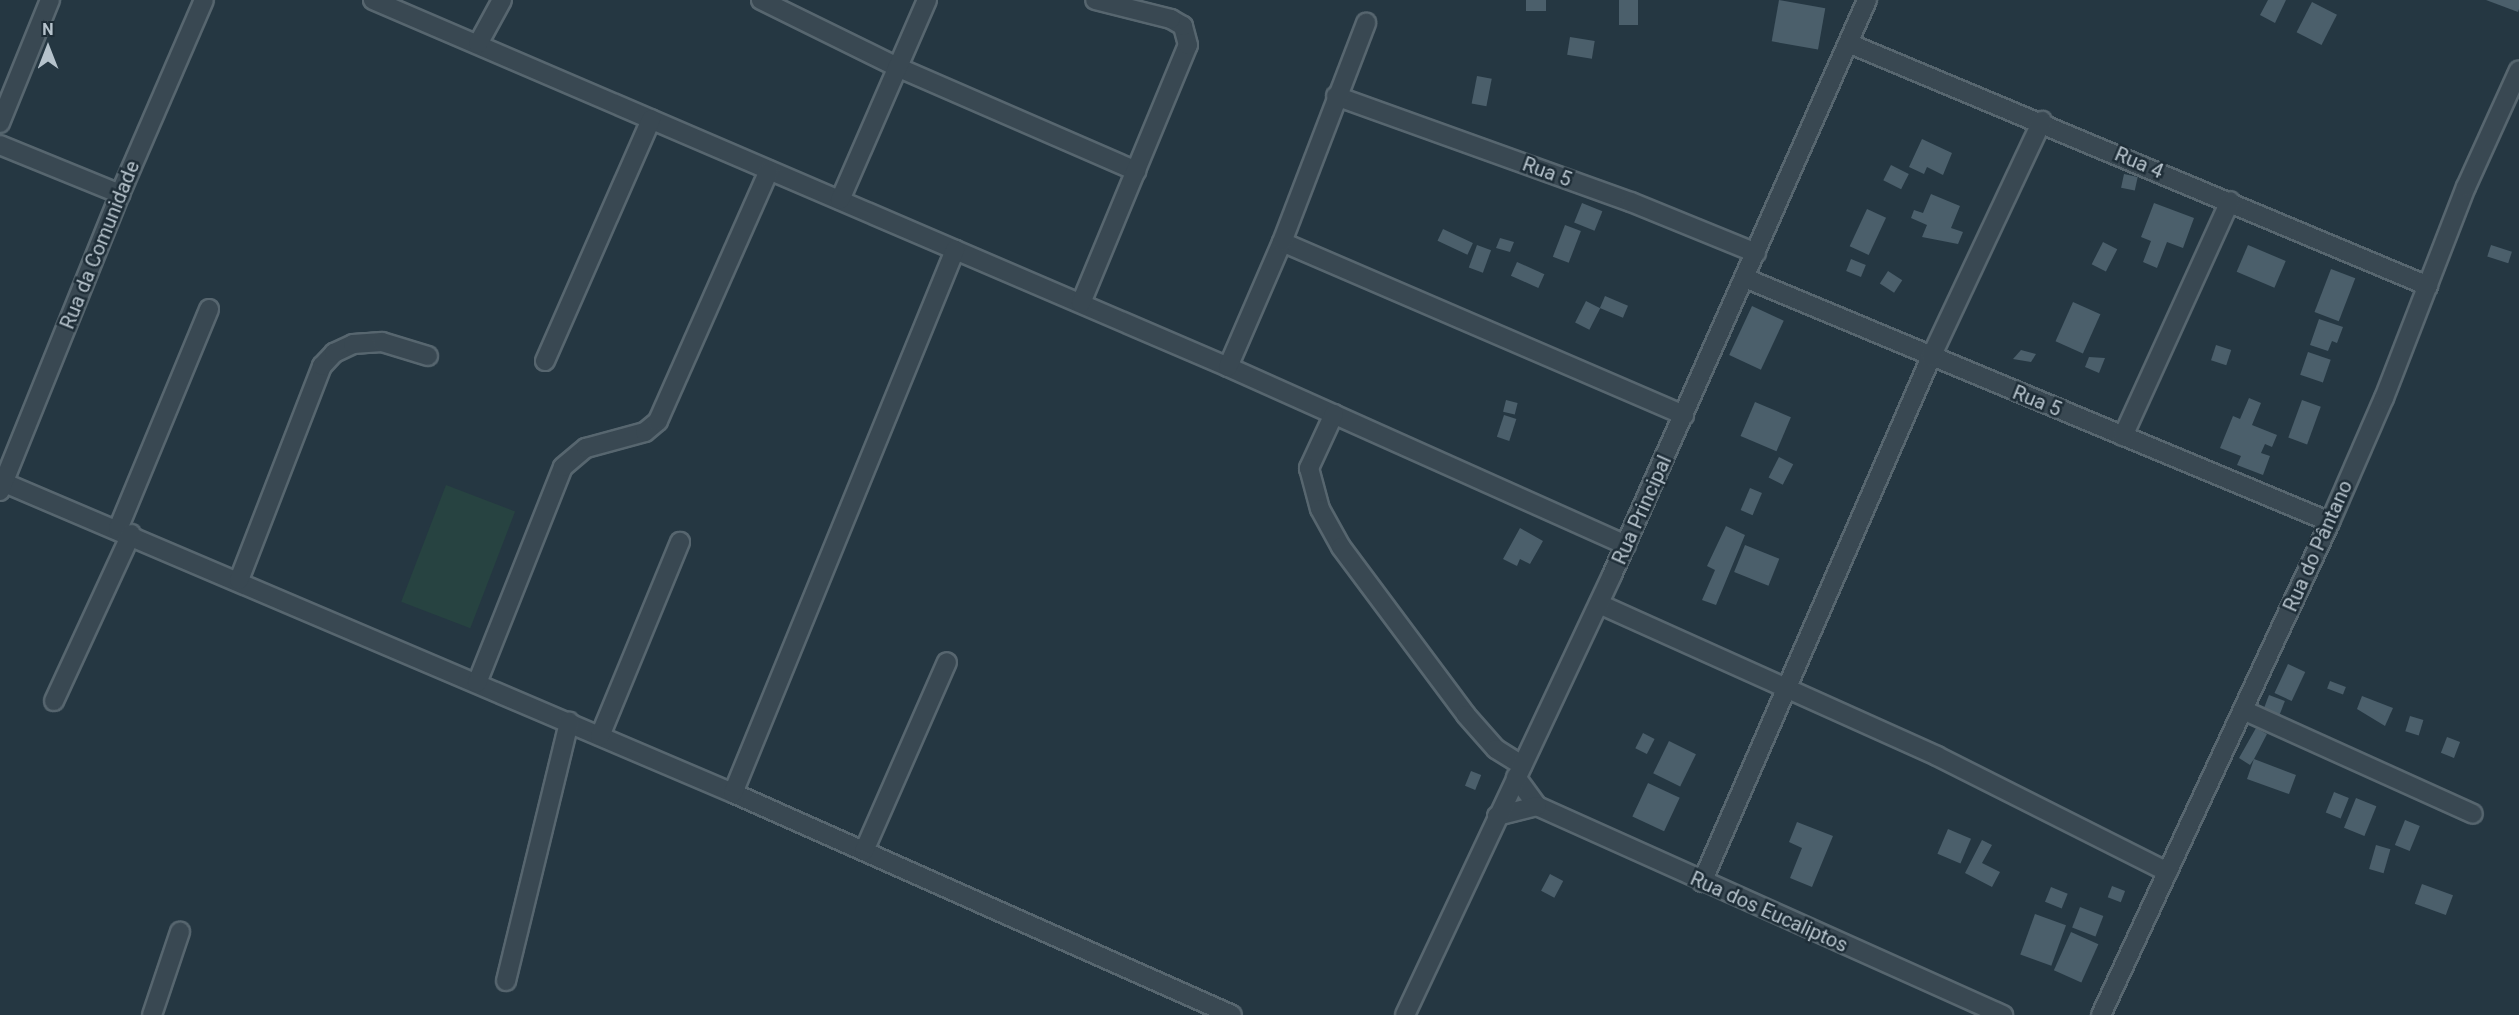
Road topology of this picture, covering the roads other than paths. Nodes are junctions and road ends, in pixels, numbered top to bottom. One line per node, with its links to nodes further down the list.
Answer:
1 (50, 0): 17 (street)
2 (204, 0): 21 (street, Rua da Comunidade)
3 (373, 0): 11 (street)
4 (502, 0): 11 (street)
5 (761, 0): 12 (street)
6 (927, 0): 12 (street)
7 (1095, 0): 20 (street)
8 (1868, 0): 10 (street, Rua Principal)
9 (1365, 22): 14 (street)
10 (1848, 43): 16 (street, Rua 4); 26 (street, Rua Principal)
11 (478, 44): 15 (street)
12 (897, 67): 20 (street); 22 (street)
13 (2519, 70): 28 (street, Rua do Pântano)
14 (1336, 96): 24 (street); 26 (street, Rua 5)
15 (651, 119): 19 (street); 33 (street)
16 (2042, 122): 23 (street, Rua 4); 32 (street)
17 (0, 123)
18 (0, 145): 21 (street)
19 (769, 170): 22 (street); 46 (street)
20 (1136, 171): 29 (street)
21 (120, 194): 38 (street, Rua da Comunidade)
22 (840, 200): 25 (street)
23 (2230, 201): 28 (street, Rua 4); 37 (street)
24 (1282, 242): 34 (street); 36 (street)
25 (955, 249): 29 (street); 53 (street)
26 (1756, 253): 27 (street, Rua Principal)
27 (1745, 278): 32 (street, Rua 5); 36 (street, Rua Principal)
28 (2428, 286): 39 (street, Rua do Pântano)
29 (1081, 303): 34 (street)
30 (210, 309): 40 (street)
31 (428, 356): 43 (street)
32 (1931, 357): 37 (street, Rua 5); 47 (street)
33 (545, 361)
34 (1228, 367): 35 (street)
35 (1334, 414): 42 (street); 52 (street)
36 (1684, 415): 42 (street, Rua Principal)
37 (2123, 436): 39 (street, Rua 5)
38 (1, 484): 40 (street)
39 (2330, 522): 49 (street, Rua do Pântano)
40 (124, 531): 43 (street); 48 (street)
41 (680, 542): 51 (street)
42 (1626, 545): 44 (street, Rua Principal)
43 (239, 580): 46 (street)
44 (1599, 603): 47 (street); 52 (street, Rua Principal)
45 (947, 662): 57 (street)
46 (477, 683): 50 (street)
47 (1786, 689): 58 (street); 59 (street)
48 (54, 700)
49 (2243, 710): 55 (street); 58 (street, Rua do Pântano)
50 (569, 723): 51 (street); 61 (street)
51 (600, 736): 53 (street)
52 (1519, 771): 54 (street); 56 (street, Rua Principal)
53 (732, 793): 57 (street)
54 (1537, 806): 56 (street); 59 (street, Rua dos Eucaliptos)
55 (2473, 814)
56 (1497, 816): 64 (street, Rua Principal)
57 (864, 851): 63 (street)
58 (2168, 872): 66 (street, Rua do Pântano)
59 (1702, 882): 65 (street, Rua dos Eucaliptos)
60 (180, 932): 62 (street)
61 (506, 981)
62 (152, 1015)
63 (1232, 1015)
64 (1406, 1015)
65 (2003, 1015)
66 (2100, 1015)

